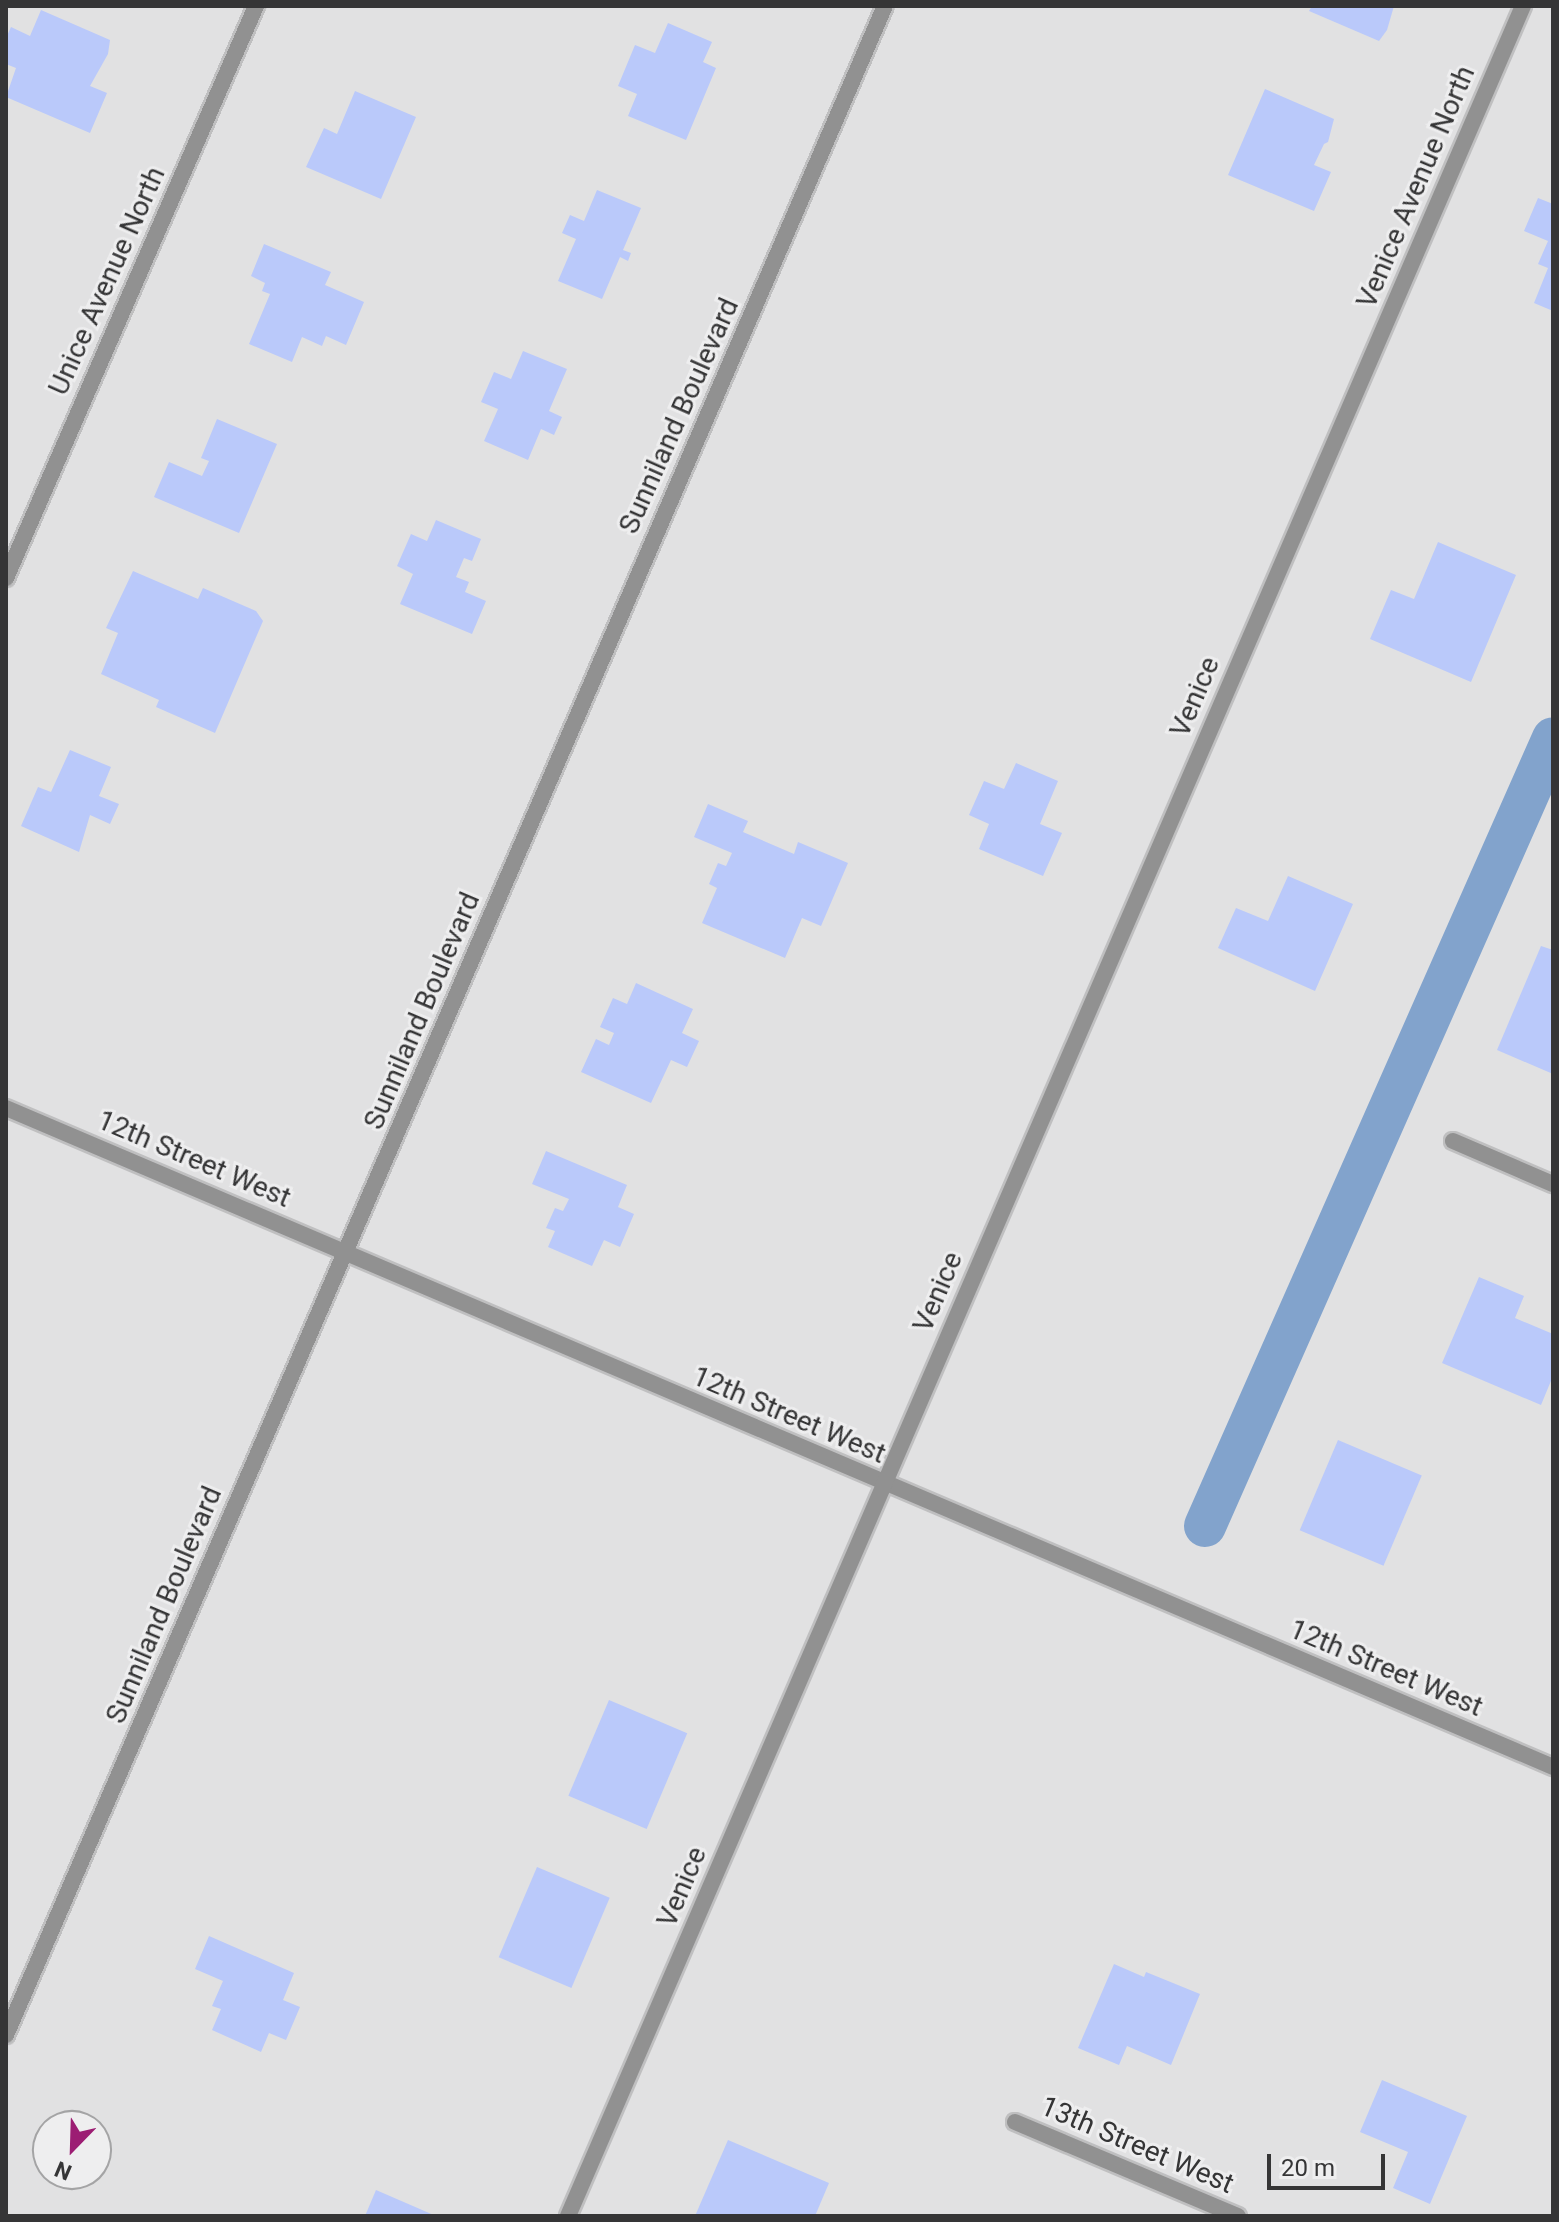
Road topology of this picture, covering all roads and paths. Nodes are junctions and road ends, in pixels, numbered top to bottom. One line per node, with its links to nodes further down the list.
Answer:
1 (256, 6): 5 (street, Unice Avenue North)
2 (885, 6): 9 (street, Sunniland Boulevard)
3 (1523, 6): 4 (street, Venice Avenue North)
4 (1357, 389): 10 (street, Venice)
5 (6, 578)
6 (6, 1108): 9 (street, 12th Street West)
7 (1453, 1141): 8 (street)
8 (1553, 1184)
9 (345, 1251): 10 (street, 12th Street West); 12 (street, Sunniland Boulevard)
10 (886, 1484): 11 (street, 12th Street West); 14 (street, Venice)
11 (1553, 1767)
12 (6, 2035)
13 (1015, 2122): 15 (street, 13th Street West)
14 (568, 2216)
15 (1238, 2216)

